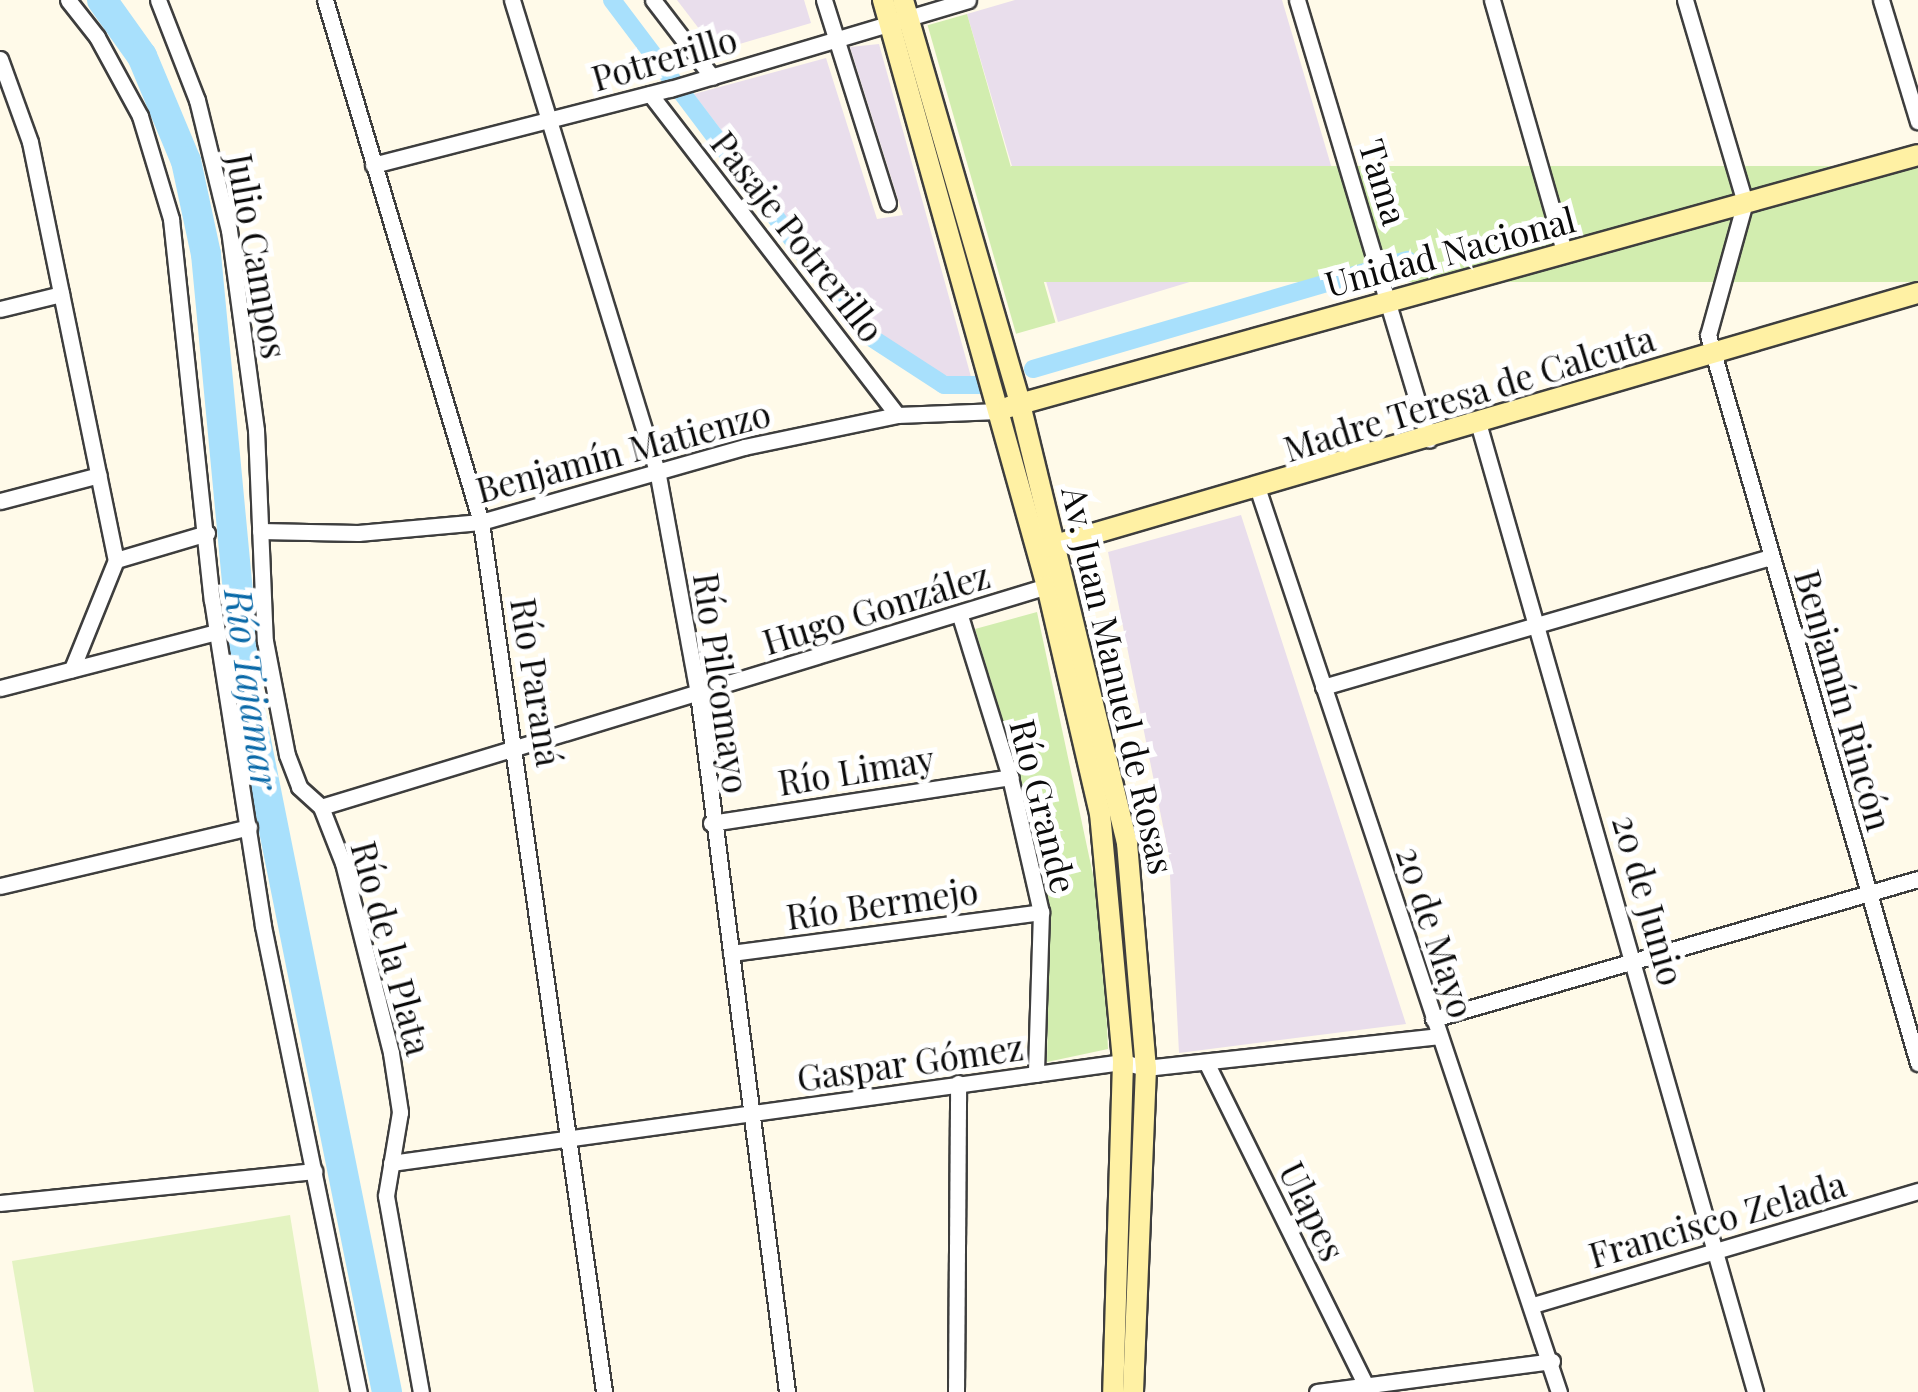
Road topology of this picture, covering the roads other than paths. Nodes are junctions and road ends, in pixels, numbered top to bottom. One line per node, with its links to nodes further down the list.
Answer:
1 (68, 0): 41 (street)
2 (158, 0): 40 (street, Julio Campos)
3 (325, 0): 21 (street, Río Paraná)
4 (512, 0): 18 (street, Río Pilcomayo)
5 (654, 0): 16 (street)
6 (824, 0): 14 (street)
7 (883, 0): 13 (main road, Av. Juan Manuel de Rosas)
8 (968, 0): 13 (street, Potrerillo)
9 (1297, 0): 27 (street, Tama)
10 (1492, 0): 24 (street)
11 (1686, 0): 23 (street)
12 (1880, 0): 19 (street)
13 (900, 13): 14 (street, Potrerillo); 30 (main road, Av. Juan Manuel de Rosas); 31 (main road, Av. Juan Manuel de Rosas)
14 (834, 38): 16 (street, Potrerillo); 22 (street)
15 (0, 59): 25 (street)
16 (712, 77): 17 (street, Potrerillo)
17 (650, 94): 18 (street, Potrerillo); 32 (street, Pasaje Potrerillo)
18 (547, 121): 21 (street, Potrerillo); 35 (street, Río Pilcomayo)
19 (1918, 122)
20 (1918, 155): 23 (main road, Unidad Nacional)
21 (373, 165): 39 (street, Río Paraná)
22 (888, 202)
23 (1745, 202): 24 (main road, Unidad Nacional); 29 (street, Benjamín Rincón)
24 (1565, 254): 27 (main road, Unidad Nacional)
25 (61, 294): 28 (street); 36 (street)
26 (1918, 294): 29 (main road, Madre Teresa de Calcuta)
27 (1389, 301): 30 (main road, Unidad Nacional); 34 (street, Tama)
28 (0, 309)
29 (1713, 354): 33 (main road, Madre Teresa de Calcuta); 43 (street, Benjamín Rincón)
30 (1020, 404): 31 (main road, Unidad Nacional); 42 (main road, Av. Juan Manuel de Rosas)
31 (999, 411): 32 (street, Benjamín Matienzo); 42 (main road, Av. Juan Manuel de Rosas)
32 (897, 415): 35 (street, Benjamín Matienzo)
33 (1479, 426): 34 (main road, Madre Teresa de Calcuta); 47 (street, 20 de Junio)
34 (1429, 440): 37 (main road, Madre Teresa de Calcuta)
35 (657, 470): 39 (street, Benjamín Matienzo); 52 (street, Río Pilcomayo)
36 (100, 474): 38 (street); 44 (street)
37 (1258, 490): 42 (main road, Madre Teresa de Calcuta); 50 (street, 20 de Mayo)
38 (0, 502)
39 (481, 522): 40 (street, Benjamín Matienzo); 53 (street, Río Paraná)
40 (260, 531): 55 (street, Río de la Plata)
41 (207, 532): 44 (street); 48 (street)
42 (1047, 547): 45 (main road, Av. Juan Manuel de Rosas); 70 (main road, Av. Juan Manuel de Rosas)
43 (1770, 557): 47 (street); 60 (street, Benjamín Rincón)
44 (116, 560): 49 (street)
45 (1046, 586): 46 (street, Hugo González); 67 (main road, Av. Juan Manuel de Rosas)
46 (960, 616): 52 (street, Hugo González); 54 (street, Río Grande)
47 (1536, 624): 50 (street); 63 (street, 20 de Junio)
48 (216, 632): 49 (street); 57 (street)
49 (72, 669): 51 (street)
50 (1323, 686): 64 (street, 20 de Mayo)
51 (0, 688)
52 (698, 693): 53 (street, Hugo González); 56 (street, Río Pilcomayo)
53 (517, 745): 55 (street, Hugo González); 74 (street, Río Paraná)
54 (1010, 777): 56 (street, Río Limay); 61 (street, Río Grande)
55 (321, 807): 75 (street, Río de la Plata)
56 (712, 823): 62 (street, Río Pilcomayo)
57 (249, 827): 59 (street); 76 (street)
58 (1918, 880): 60 (street)
59 (0, 886)
60 (1868, 894): 63 (street); 65 (street, Benjamín Rincón)
61 (1041, 912): 62 (street, Río Bermejo); 71 (street, Río Grande)
62 (731, 953): 73 (street, Río Pilcomayo)
63 (1636, 960): 64 (street); 79 (street, 20 de Junio)
64 (1433, 1019): 66 (street, 20 de Mayo)
65 (1912, 1019): 69 (street, Benjamín Rincón)
66 (1439, 1036): 68 (street, Gaspar Gómez); 80 (street, 20 de Mayo)
67 (1123, 1062): 70 (street, Gaspar Gómez); 71 (street, Gaspar Gómez); 88 (main road, Av. Juan Manuel de Rosas)
68 (1206, 1062): 70 (street, Gaspar Gómez); 82 (street, Ulapes)
69 (1918, 1063)
70 (1146, 1068): 89 (main road, Av. Juan Manuel de Rosas)
71 (1036, 1074): 72 (street, Gaspar Gómez)
72 (958, 1083): 73 (street, Gaspar Gómez); 87 (street)
73 (754, 1115): 74 (street, Gaspar Gómez); 86 (street, Río Pilcomayo)
74 (572, 1139): 75 (street, Gaspar Gómez); 85 (street, Río Paraná)
75 (391, 1163): 84 (street, Río de la Plata)
76 (314, 1172): 78 (street); 83 (street)
77 (1918, 1191): 79 (street, Francisco Zelada)
78 (0, 1203)
79 (1715, 1251): 80 (street, Francisco Zelada); 92 (street, 20 de Junio)
80 (1533, 1305): 81 (street, 20 de Mayo)
81 (1552, 1361): 82 (street); 91 (street, 20 de Mayo)
82 (1366, 1386): 90 (street)
83 (360, 1392)
84 (421, 1392)
85 (604, 1392)
86 (788, 1392)
87 (956, 1392)
88 (1113, 1392)
89 (1134, 1392)
90 (1317, 1392)
91 (1560, 1392)
92 (1755, 1392)

